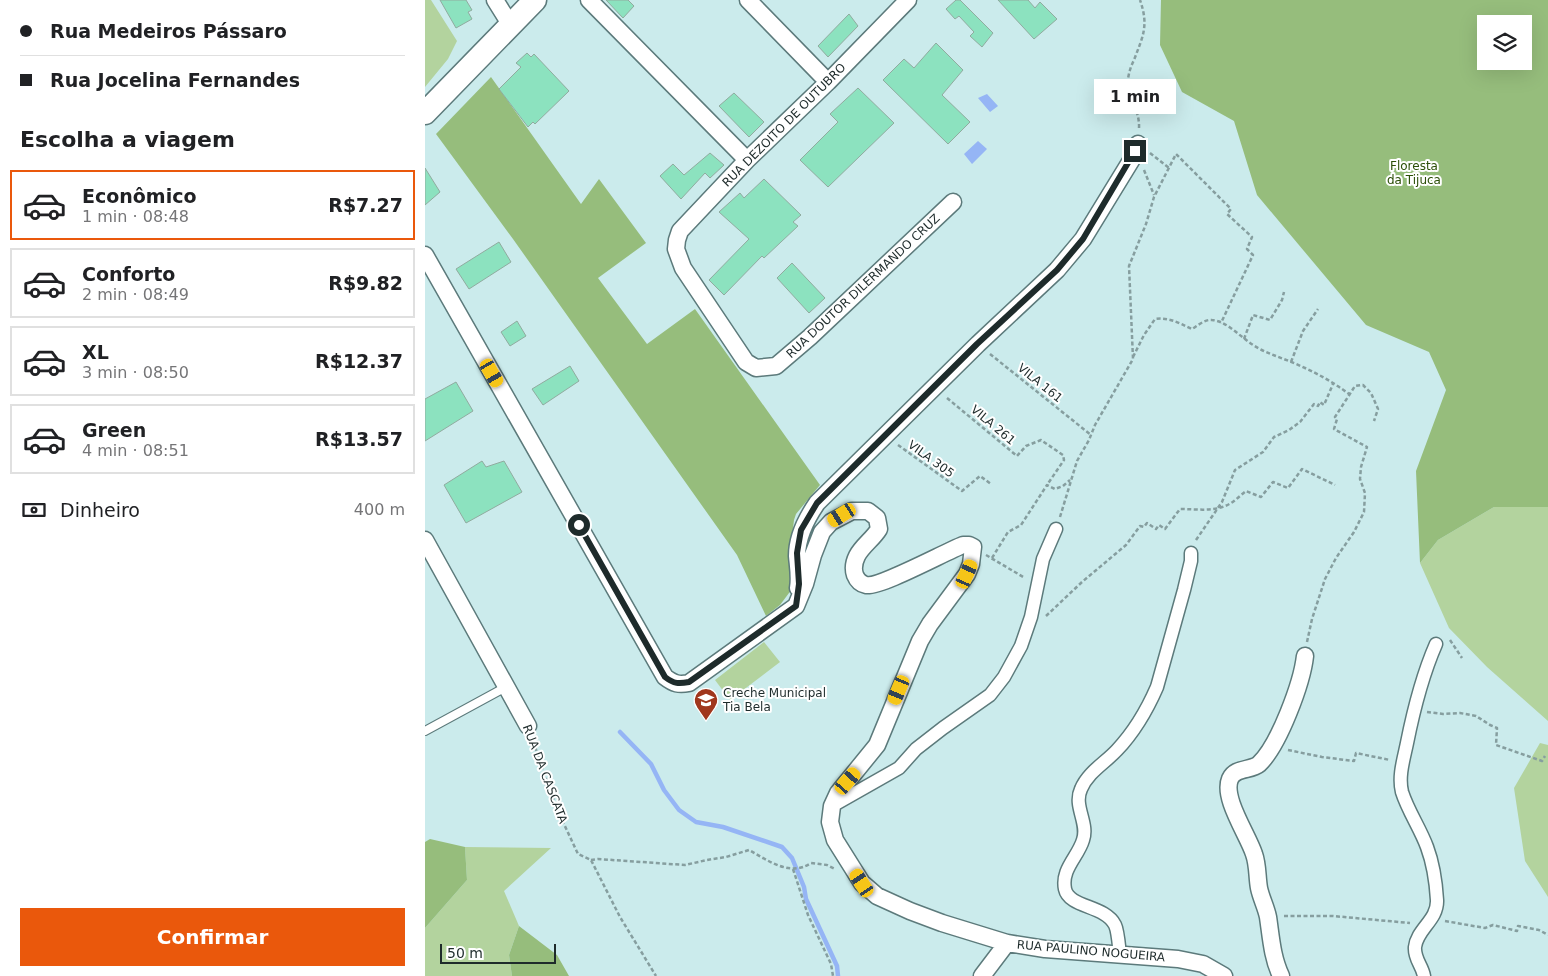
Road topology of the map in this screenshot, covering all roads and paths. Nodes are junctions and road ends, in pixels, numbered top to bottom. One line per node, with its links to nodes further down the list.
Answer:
1 (495, 0): 7 (street)
2 (535, 0): 7 (main road)
3 (589, 0): 11 (street)
4 (748, 0): 8 (street)
5 (908, 0): 8 (street, RUA DEZOITO DE OUTUBRO)
6 (1140, 0): 10 (path)
7 (510, 24): 9 (main road)
8 (828, 82): 11 (street, RUA DEZOITO DE OUTUBRO)
9 (425, 114)
10 (1135, 151): 12 (path); 13 (path); 21 (street)
11 (747, 160): 16 (street, RUA DEZOITO DE OUTUBRO)
12 (1169, 168): 13 (path); 19 (path)
13 (1155, 197): 22 (path)
14 (953, 202): 16 (street, RUA DOUTOR DILERMANDO CRUZ)
15 (425, 254): 41 (street)
16 (679, 258)
17 (1284, 292): 20 (path)
18 (1318, 309): 23 (path)
19 (1221, 323): 20 (path); 22 (path)
20 (1244, 339): 23 (path)
21 (977, 344): 25 (street); 28 (path, VILA 161)
22 (1133, 359): 28 (path)
23 (1291, 362): 24 (path)
24 (1334, 383): 26 (path); 34 (path)
25 (934, 387): 29 (street); 32 (path, VILA 261)
26 (1349, 394): 27 (path); 44 (path)
27 (1374, 421)
28 (1091, 435): 30 (path)
29 (884, 436): 31 (path, VILA 305); 41 (street)
30 (1071, 479): 32 (path); 35 (path)
31 (991, 484)
32 (1047, 485): 39 (path)
33 (1335, 485): 34 (path)
34 (1218, 509): 38 (path); 42 (path)
35 (1056, 529): 40 (street)
36 (425, 540): 45 (street, RUA DA CASCATA)
37 (973, 547): 39 (path); 41 (street); 52 (street)
38 (1191, 553): 57 (street)
39 (992, 558): 40 (path)
40 (1037, 585): 42 (street)
41 (796, 606)
42 (1027, 630): 52 (street)
43 (1436, 644): 46 (street)
44 (1305, 656): 49 (street)
45 (506, 687): 47 (street, RUA DA CASCATA); 48 (lane)
46 (1414, 708): 50 (path); 51 (street)
47 (528, 726): 53 (path, RUA DA CASCATA)
48 (425, 731)
49 (1272, 746): 51 (path); 62 (street)
50 (1545, 756)
51 (1402, 763): 63 (street)
52 (832, 806): 56 (street, RUA PAULINO NOGUEIRA)
53 (591, 860): 54 (path); 59 (path, RUA DA CASCATA)
54 (793, 869): 55 (path); 60 (path)
55 (839, 872)
56 (1007, 943): 57 (street, RUA PAULINO NOGUEIRA); 61 (street)
57 (1120, 955): 58 (street, RUA PAULINO NOGUEIRA)
58 (1221, 975)
59 (656, 976)
60 (833, 976)
61 (982, 976)
62 (1281, 976)
63 (1424, 976)

